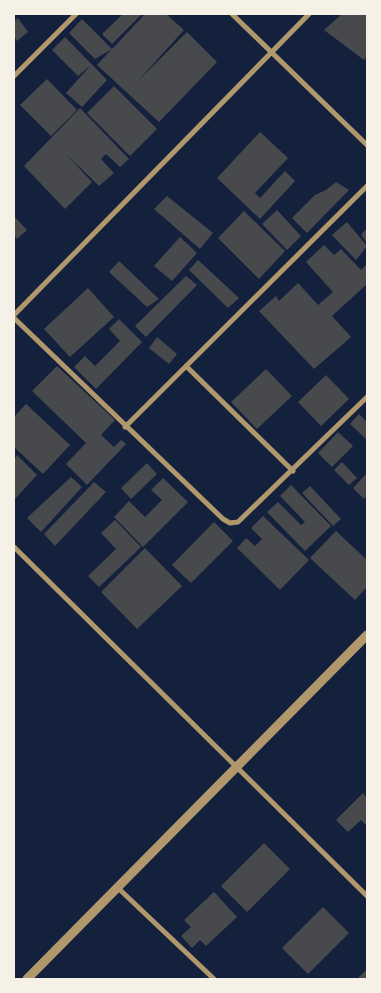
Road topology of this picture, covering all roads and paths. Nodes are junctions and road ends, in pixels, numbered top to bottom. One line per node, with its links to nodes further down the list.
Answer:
1 (76, 14): 5 (street)
2 (232, 14): 4 (street)
3 (309, 14): 4 (street)
4 (272, 52): 6 (street); 8 (street)
5 (14, 76)
6 (367, 145)
7 (367, 186): 9 (street)
8 (14, 316): 11 (street)
9 (186, 366): 11 (street); 12 (street)
10 (367, 397): 12 (street)
11 (125, 427): 12 (street)
12 (293, 470)
13 (14, 547): 15 (street)
14 (367, 635): 15 (street)
15 (238, 766): 16 (street); 17 (street)
16 (116, 886): 18 (street); 19 (street)
17 (367, 896)
18 (27, 979)
19 (214, 979)

